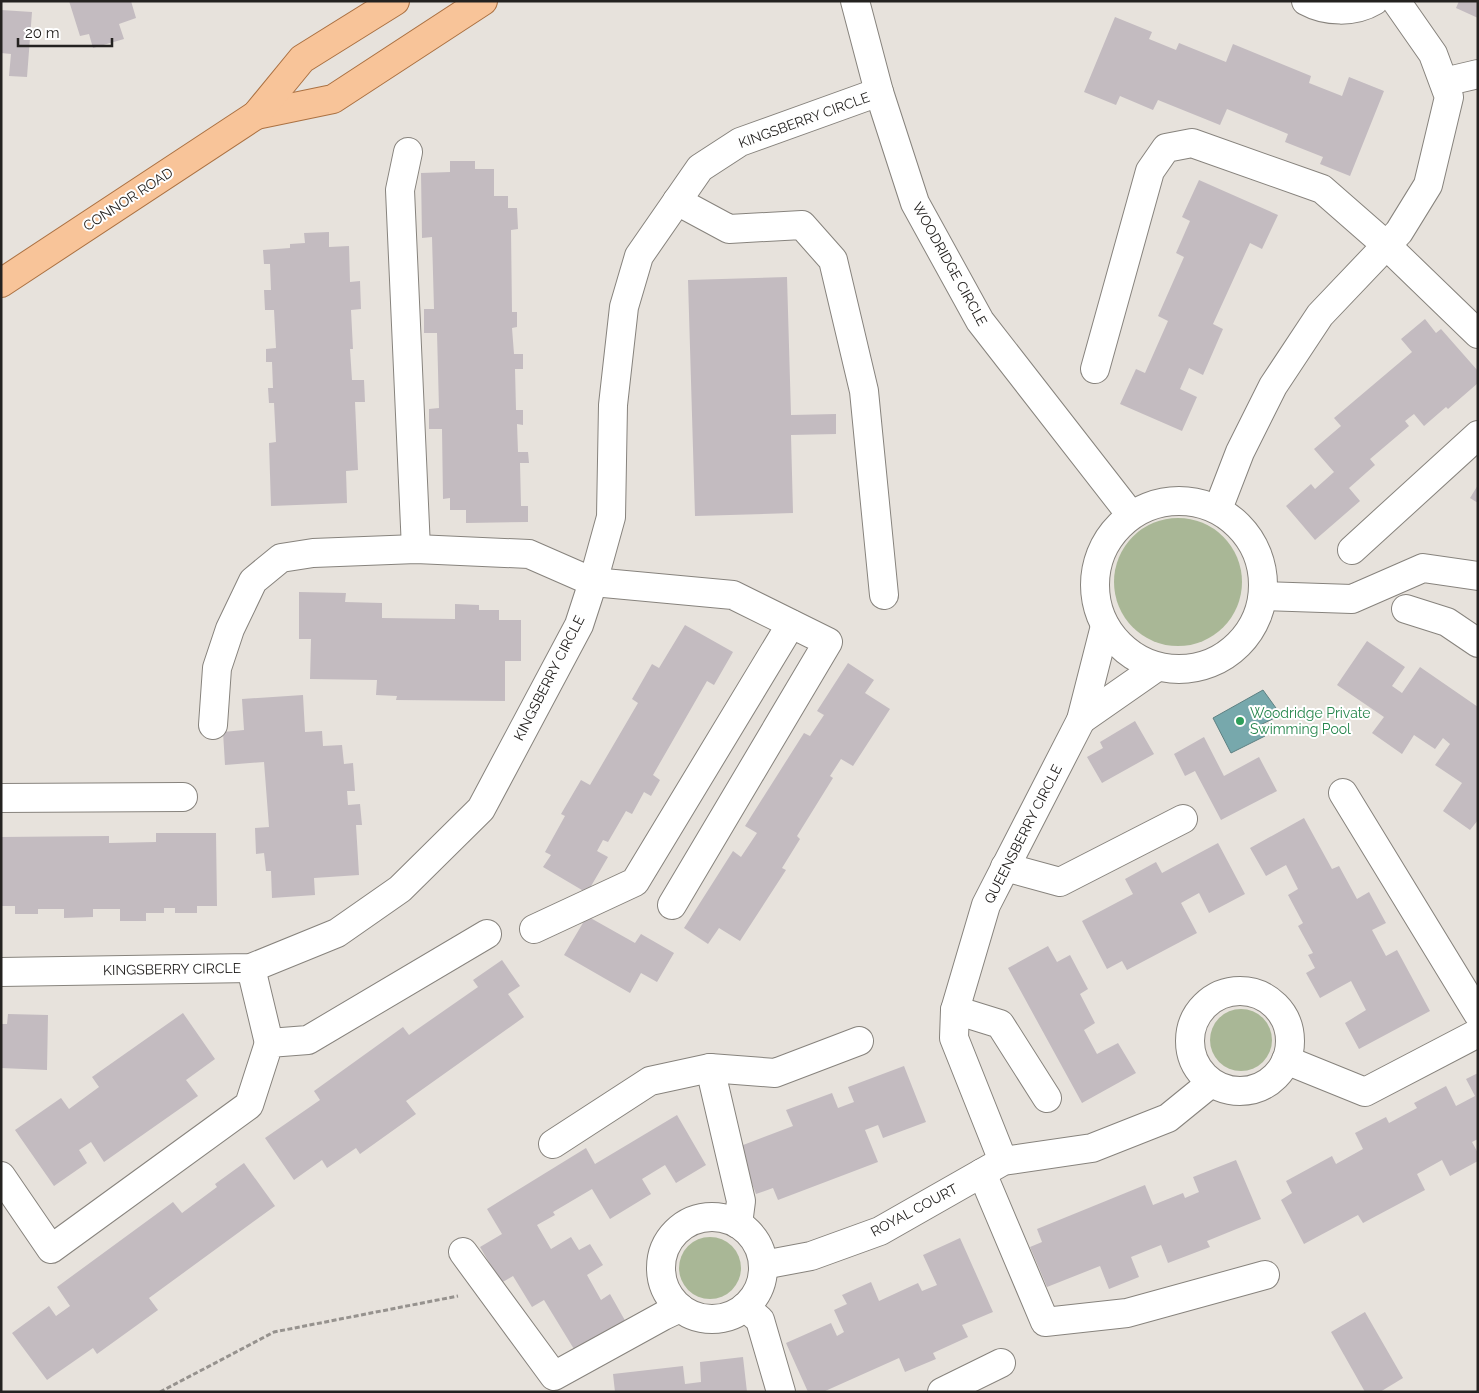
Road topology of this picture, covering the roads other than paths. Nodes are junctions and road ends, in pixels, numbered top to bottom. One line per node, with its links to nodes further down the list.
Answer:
1 (395, 1): 10 (main road, CONNOR ROAD)
2 (483, 1): 10 (main road, CONNOR ROAD)
3 (854, 1): 9 (street, WOODRIDGE CIRCLE)
4 (1306, 1): 5 (street)
5 (1374, 1)
6 (1396, 1): 8 (street)
7 (1478, 74): 8 (street)
8 (1444, 82): 13 (street)
9 (879, 92): 12 (street, KINGSBERRY CIRCLE); 19 (street, WOODRIDGE CIRCLE)
10 (256, 115): 14 (main road, CONNOR ROAD)
11 (408, 152): 20 (street)
12 (677, 201): 23 (street, KINGSBERRY CIRCLE); 24 (street)
13 (1386, 245): 15 (street); 16 (street); 18 (street)
14 (1, 283)
15 (1478, 334)
16 (1095, 369)
17 (1478, 435): 21 (street)
18 (1218, 509): 19 (street); 25 (street)
19 (1131, 515): 28 (street)
20 (416, 549): 23 (street); 32 (street)
21 (1352, 550)
22 (1478, 576): 25 (street)
23 (593, 582): 27 (street); 41 (street, KINGSBERRY CIRCLE)
24 (884, 595)
25 (1263, 596): 30 (street)
26 (1406, 608): 29 (street)
27 (791, 624): 38 (street); 39 (street)
28 (1105, 626): 30 (street); 31 (street, QUEENSBERRY CIRCLE)
29 (1478, 643)
30 (1158, 667): 31 (street, QUEENSBERRY CIRCLE)
31 (1081, 720): 37 (street, QUEENSBERRY CIRCLE)
32 (214, 725)
33 (1343, 793): 44 (street)
34 (184, 797): 35 (street)
35 (1, 798)
36 (1183, 819): 37 (street)
37 (1005, 867): 43 (street, QUEENSBERRY CIRCLE)
38 (672, 905)
39 (534, 929)
40 (487, 934): 47 (street)
41 (251, 968): 42 (street, KINGSBERRY CIRCLE); 47 (street)
42 (1, 972)
43 (955, 1010): 51 (street); 53 (street, QUEENSBERRY CIRCLE)
44 (1478, 1014)
45 (1478, 1033): 48 (street)
46 (859, 1041): 49 (street)
47 (269, 1043): 54 (street)
48 (1286, 1060): 50 (street); 50 (street)
49 (710, 1068): 52 (street); 55 (street)
50 (1211, 1083): 53 (street)
51 (1047, 1098)
52 (553, 1144)
53 (992, 1167): 57 (street, ROYAL COURT); 58 (street, QUEENSBERRY CIRCLE)
54 (1, 1176)
55 (738, 1224): 57 (street); 60 (street)
56 (462, 1252): 60 (street)
57 (763, 1265): 59 (street)
58 (1265, 1275)
59 (745, 1307): 60 (street); 62 (street)
60 (680, 1308)
61 (1001, 1363): 63 (street)
62 (781, 1392)
63 (942, 1392)

